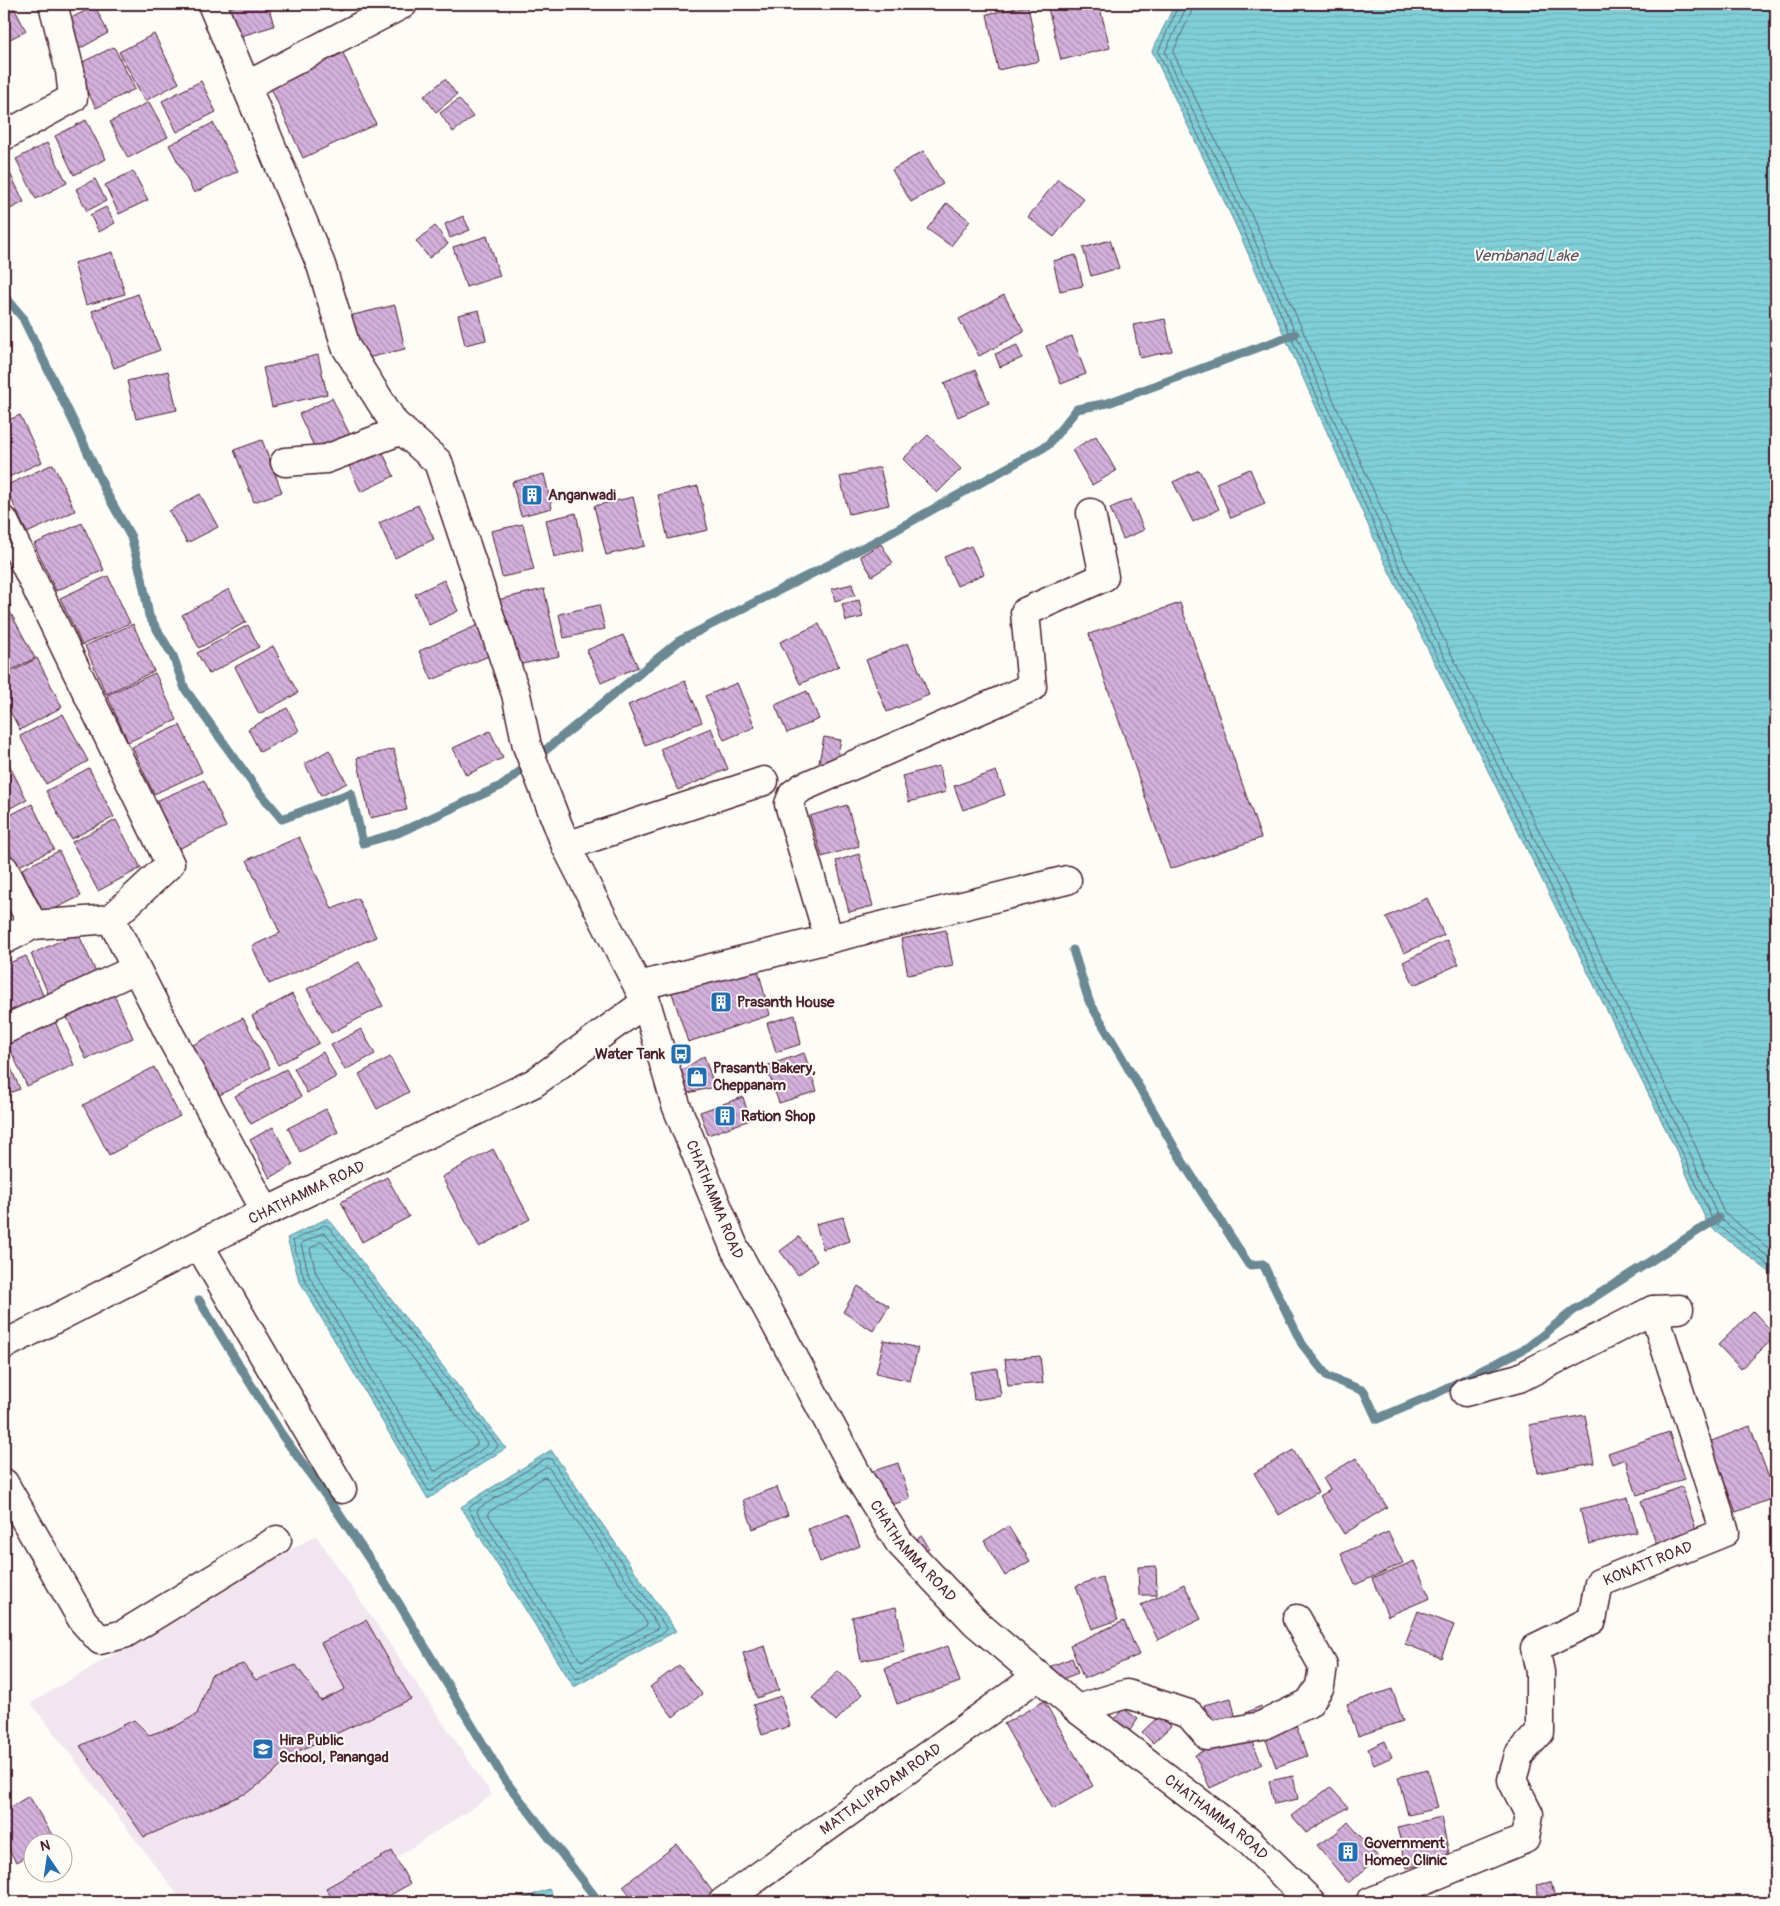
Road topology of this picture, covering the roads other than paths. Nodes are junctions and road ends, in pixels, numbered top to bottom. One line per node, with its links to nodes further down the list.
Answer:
1 (53, 4): 5 (street)
2 (212, 4): 4 (street)
3 (403, 4): 4 (street)
4 (246, 86): 6 (street)
5 (4, 136)
6 (402, 430): 7 (street); 11 (street)
7 (284, 462)
8 (1090, 513): 16 (street)
9 (4, 521): 14 (street)
10 (764, 781): 11 (street)
11 (566, 846): 19 (street)
12 (4, 870): 15 (street)
13 (1067, 880): 16 (street)
14 (111, 919): 15 (street); 18 (street)
15 (33, 925): 17 (street)
16 (829, 939): 19 (street)
17 (4, 940)
18 (136, 969): 20 (street); 21 (street)
19 (642, 994): 21 (street, CHATHAMMA ROAD); 29 (street, CHATHAMMA ROAD)
20 (4, 1030)
21 (266, 1212): 22 (street, CHATHAMMA ROAD)
22 (198, 1245): 23 (street, CHATHAMMA ROAD); 26 (street)
23 (4, 1345)
24 (1465, 1392): 33 (street, KONATT ROAD)
25 (4, 1484): 27 (street)
26 (342, 1489)
27 (277, 1540)
28 (1297, 1619): 30 (street)
29 (1038, 1676): 30 (street, CHATHAMMA ROAD); 31 (street, MATTALIPADAM ROAD)
30 (1077, 1709): 32 (street, CHATHAMMA ROAD)
31 (723, 1902)
32 (1311, 1902)
33 (1370, 1902)

